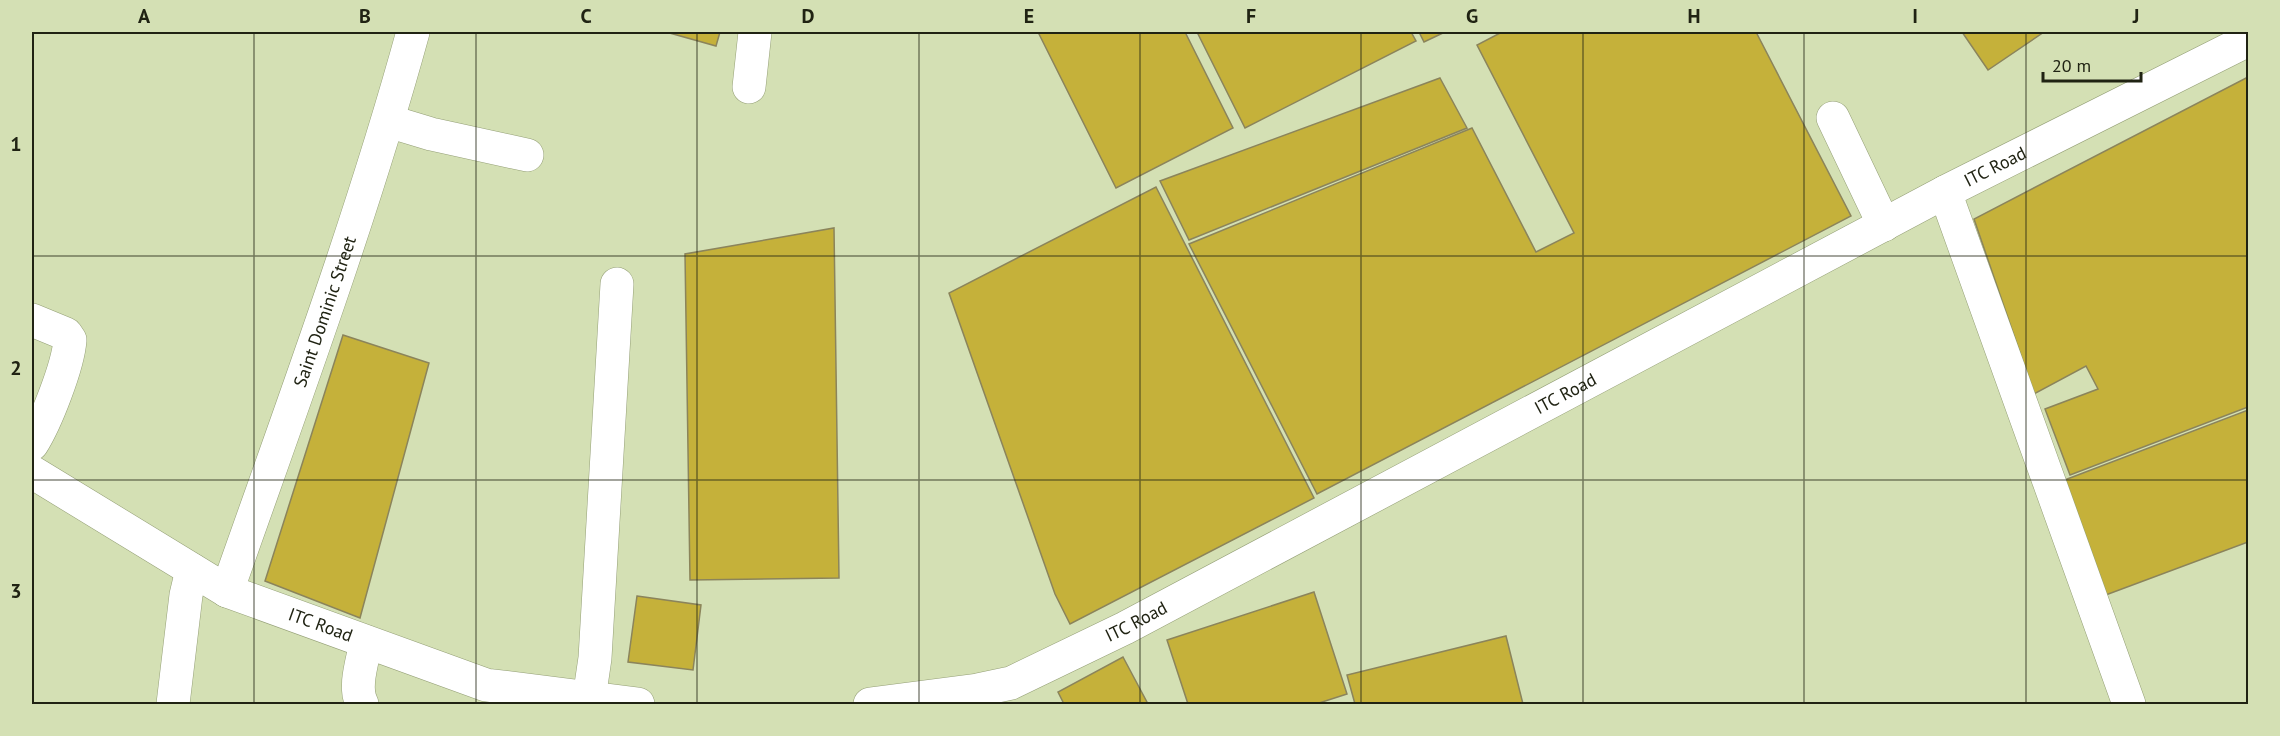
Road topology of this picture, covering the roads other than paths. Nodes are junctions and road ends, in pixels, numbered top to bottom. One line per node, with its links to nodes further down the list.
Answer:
1 (413, 32): 6 (street, Saint Dominic Street)
2 (755, 32): 4 (street)
3 (2248, 40): 8 (street, ITC Road)
4 (749, 87)
5 (1833, 118): 9 (street)
6 (388, 121): 7 (street); 15 (street, Saint Dominic Street)
7 (527, 155)
8 (1945, 192): 9 (street, ITC Road); 23 (street)
9 (1884, 225): 17 (street, ITC Road)
10 (616, 284): 18 (street)
11 (32, 320): 12 (street)
12 (32, 444)
13 (32, 472): 14 (street, ITC Road)
14 (192, 570): 15 (street, ITC Road); 19 (street)
15 (227, 591): 16 (street, ITC Road)
16 (366, 642): 18 (street, ITC Road); 20 (street)
17 (1013, 694): 22 (street, ITC Road)
18 (590, 699): 21 (street, ITC Road)
19 (173, 705)
20 (362, 705)
21 (638, 705)
22 (870, 705)
23 (2129, 705)

